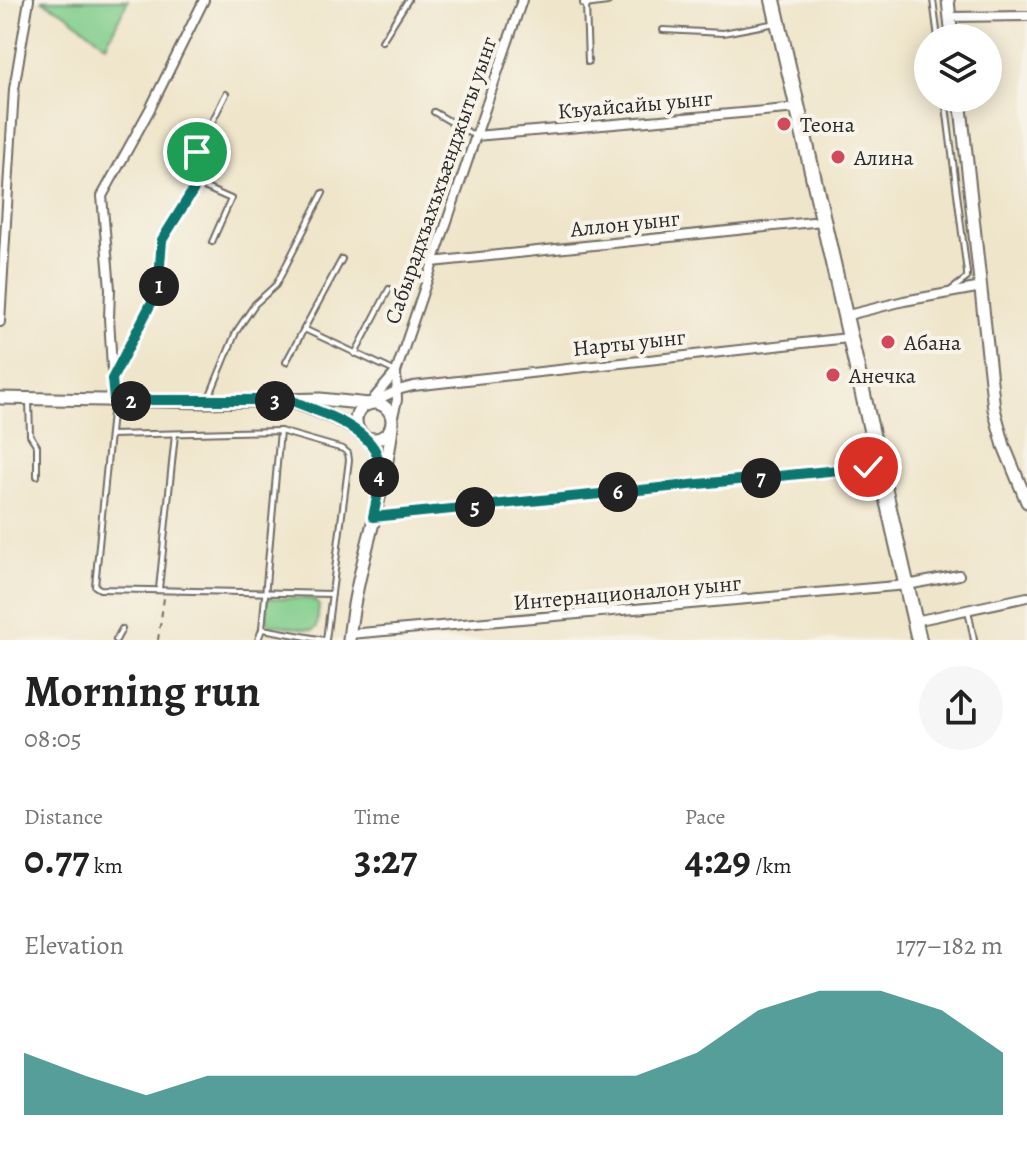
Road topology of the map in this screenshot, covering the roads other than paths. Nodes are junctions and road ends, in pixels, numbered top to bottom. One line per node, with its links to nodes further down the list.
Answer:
1 (29, 0): 34 (street)
2 (204, 0): 40 (street)
3 (408, 0): 16 (lane)
4 (522, 0): 23 (street, Сабырадхъахъхъæнджыты уынг)
5 (607, 0): 9 (street)
6 (773, 0): 12 (highway)
7 (933, 0): 13 (lane)
8 (948, 0): 11 (street)
9 (585, 1): 17 (lane)
10 (1027, 16): 11 (street)
11 (950, 17): 14 (street)
12 (778, 23): 15 (lane); 19 (highway)
13 (936, 24)
14 (951, 24)
15 (663, 30)
16 (382, 41)
17 (588, 62)
18 (226, 94): 24 (lane)
19 (798, 108): 23 (street, Къуайсайы уынг); 26 (highway)
20 (434, 112): 23 (lane)
21 (947, 112): 32 (lane)
22 (962, 112): 30 (street)
23 (475, 136): 29 (street, Сабырадхъахъхъæнджыты уынг)
24 (197, 184): 27 (lane); 40 (lane)
25 (323, 193): 48 (lane)
26 (822, 221): 29 (street, Аллон уынг); 33 (highway)
27 (212, 242)
28 (342, 259): 35 (lane)
29 (432, 262): 39 (street, Сабырадхъахъхъæнджыты уынг)
30 (982, 287): 32 (street); 58 (street)
31 (389, 289): 37 (lane)
32 (946, 294): 33 (street)
33 (844, 316): 36 (highway)
34 (0, 322)
35 (304, 329): 37 (lane); 38 (lane)
36 (848, 338): 41 (street, Нарты уынг); 55 (highway)
37 (355, 354): 39 (lane)
38 (286, 362)
39 (396, 372): 42 (street); 49 (street)
40 (112, 379): 45 (street)
41 (413, 386): 42 (street, Нарты уынг); 47 (street)
42 (398, 390): 47 (street); 49 (street, Нарты уынг)
43 (0, 398): 44 (street)
44 (29, 399): 45 (street); 56 (lane)
45 (114, 400): 48 (street); 54 (lane)
46 (290, 400): 48 (street); 49 (street); 52 (street)
47 (397, 400): 50 (street)
48 (207, 402)
49 (369, 404): 50 (street); 52 (street)
50 (392, 423): 52 (street); 57 (street)
51 (280, 431): 53 (lane); 63 (lane); 64 (lane)
52 (361, 433): 57 (street)
53 (175, 434): 54 (lane); 62 (lane)
54 (110, 435): 62 (lane)
55 (877, 466): 59 (street); 61 (highway)
56 (37, 476)
57 (378, 494): 59 (street)
58 (1027, 502)
59 (373, 517): 70 (street)
60 (959, 575): 61 (street, Интернационалон уынг)
61 (907, 585): 67 (highway); 70 (street, Интернационалон уынг)
62 (162, 589): 63 (lane)
63 (265, 592): 64 (lane); 69 (lane)
64 (332, 594): 73 (lane)
65 (1027, 597): 66 (street)
66 (968, 610): 67 (street); 75 (lane)
67 (915, 621): 74 (highway)
68 (122, 629): 71 (lane)
69 (262, 629): 72 (lane); 73 (lane)
70 (349, 637)
71 (116, 640)
72 (258, 640)
73 (325, 640)
74 (919, 640)
75 (974, 640)

